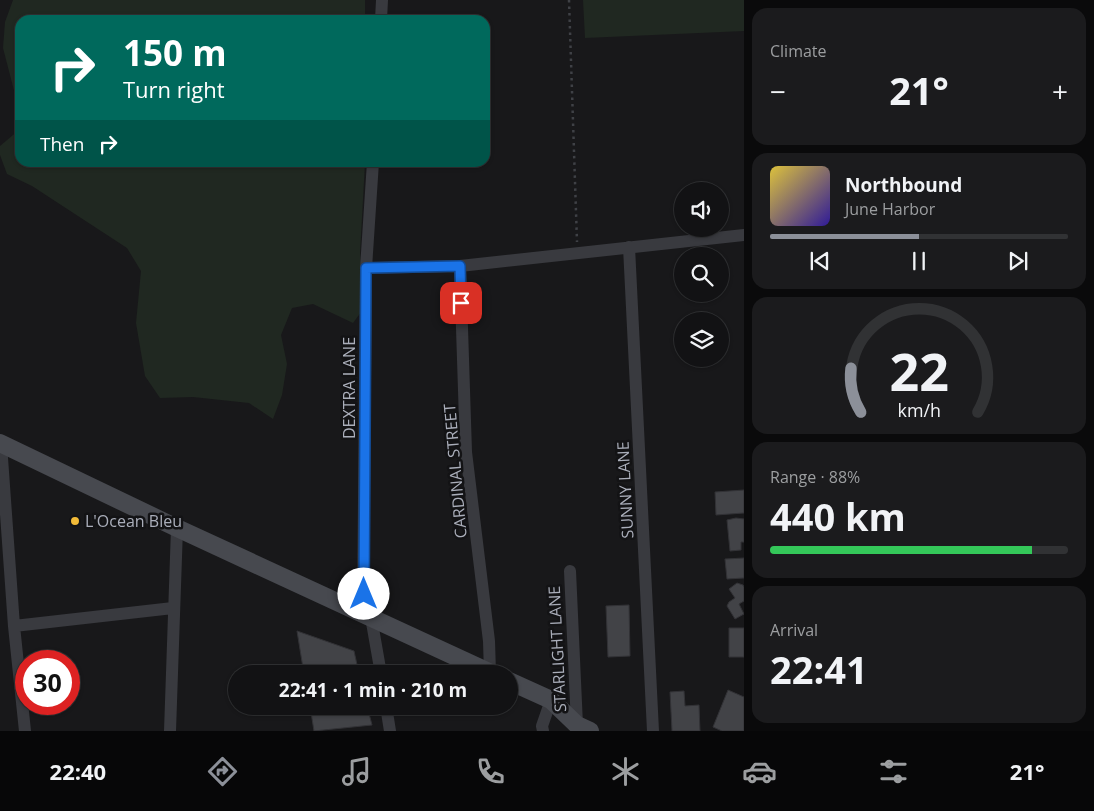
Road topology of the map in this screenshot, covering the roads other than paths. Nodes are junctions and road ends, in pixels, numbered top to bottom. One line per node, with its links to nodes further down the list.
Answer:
1 (382, 0): 2 (street)
2 (381, 15)
3 (373, 167): 7 (street, DEXTRA LANE)
4 (744, 235): 5 (street)
5 (629, 247): 6 (street); 25 (street, SUNNY LANE)
6 (460, 266): 7 (street); 16 (street, CARDINAL STREET)
7 (366, 268): 12 (street, DEXTRA LANE)
8 (1, 443): 9 (main road); 13 (street)
9 (177, 528): 11 (street); 12 (main road)
10 (570, 571): 20 (street, STARLIGHT LANE)
11 (173, 608): 13 (street); 22 (street)
12 (367, 615): 14 (street, DEXTRA LANE); 15 (main road)
13 (14, 626): 21 (street)
14 (379, 665)
15 (474, 665)
16 (490, 665)
17 (518, 685): 18 (main road)
18 (551, 700): 20 (main road); 24 (street)
19 (387, 715): 23 (street)
20 (583, 728)
21 (25, 731)
22 (170, 731)
23 (390, 731)
24 (543, 731)
25 (653, 731)

